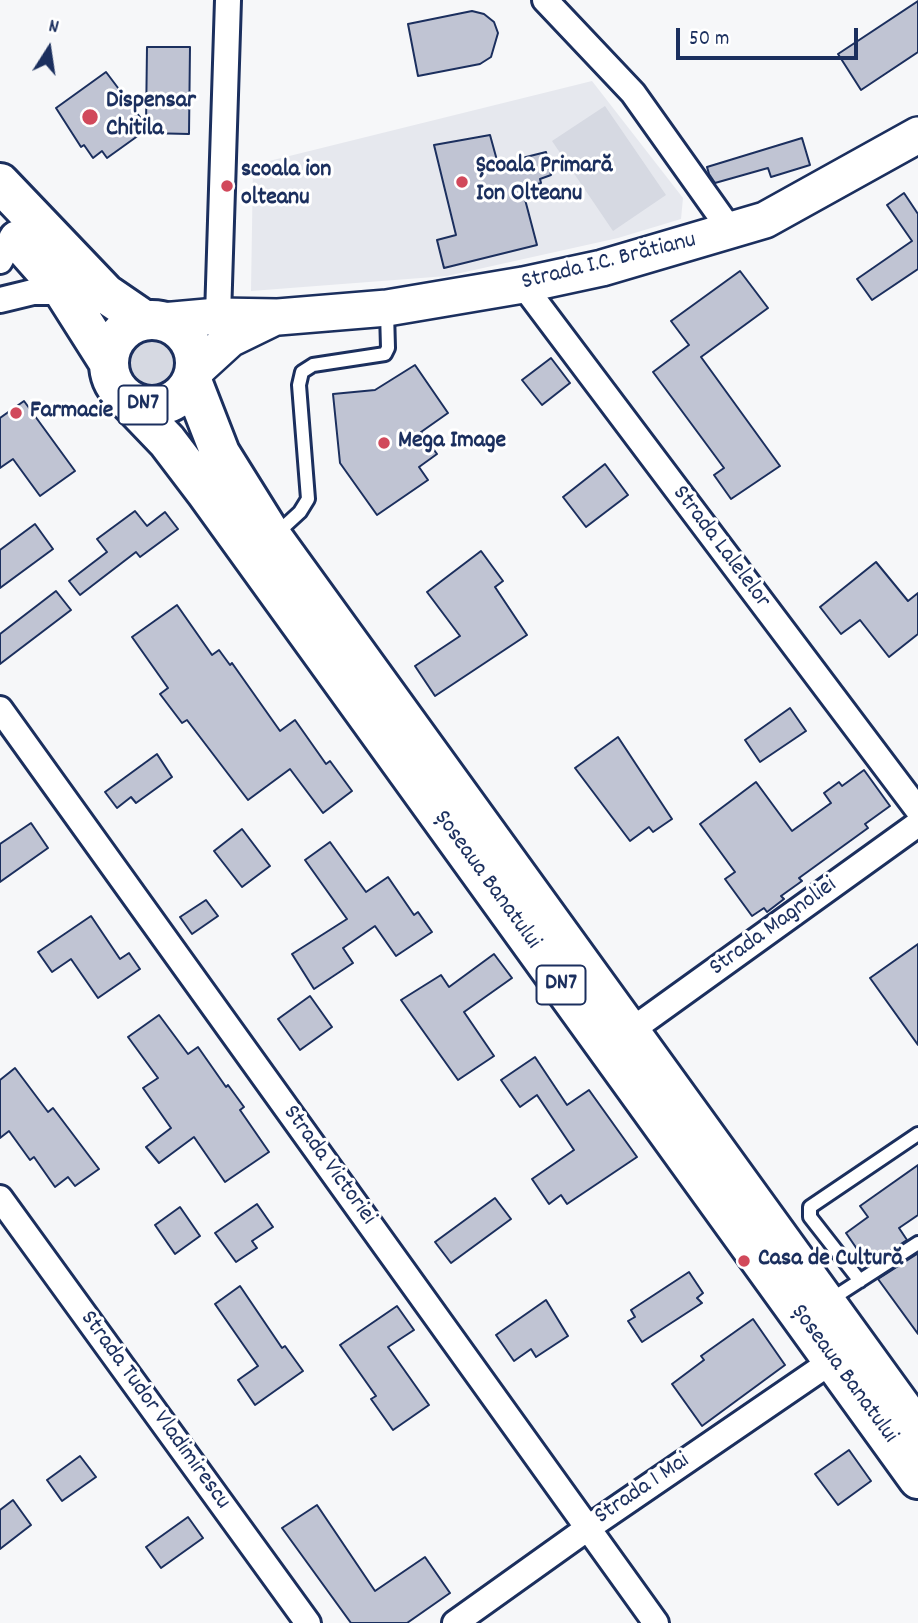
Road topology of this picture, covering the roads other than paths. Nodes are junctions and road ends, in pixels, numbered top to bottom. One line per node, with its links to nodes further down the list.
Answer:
1 (228, 0): 11 (street)
2 (545, 0): 5 (street)
3 (918, 135): 5 (main road, Strada I.C. Brătianu)
4 (0, 183): 13 (main road, DN7)
5 (731, 231): 7 (main road, Strada I.C. Brătianu)
6 (5, 239): 8 (main road, Șoseaua Banatului / DN7)
7 (523, 285): 10 (main road, Strada I.C. Brătianu); 18 (street, Strada Lalelelor)
8 (64, 292): 9 (street); 15 (main road, Șoseaua Banatului / DN7)
9 (0, 300)
10 (387, 308): 12 (main road, Strada I.C. Brătianu); 16 (lane)
11 (218, 316): 12 (main road, Strada I.C. Brătianu); 13 (main road, Strada I.C. Brătianu)
12 (278, 317): 14 (main road, Strada I.C. Brătianu)
13 (153, 320): 14 (main road, DN7); 15 (main road, DN7)
14 (194, 376): 15 (main road, DN7); 16 (main road, Șoseaua Banatului / DN7)
15 (114, 377): 26 (main road, Șoseaua Banatului / DN7)
16 (272, 538): 20 (main road, Șoseaua Banatului / DN7)
17 (0, 709): 29 (street, Strada Victoriei)
18 (918, 810)
19 (918, 824): 20 (street, Strada Magnoliei)
20 (629, 1032): 25 (main road, Șoseaua Banatului / DN7)
21 (918, 1133): 24 (lane)
22 (0, 1198): 30 (street, Strada Tudor Vladimirescu)
23 (918, 1242): 24 (lane)
24 (860, 1281): 25 (lane)
25 (825, 1303): 27 (main road, Șoseaua Banatului / DN7)
26 (832, 1361): 28 (main road, Șoseaua Banatului / DN7); 29 (street, Strada 1 Mai)
27 (918, 1430)
28 (918, 1479)
29 (587, 1528): 31 (street, Strada 1 Mai); 32 (street, Strada Victoriei)
30 (308, 1623)
31 (455, 1623)
32 (656, 1623)

